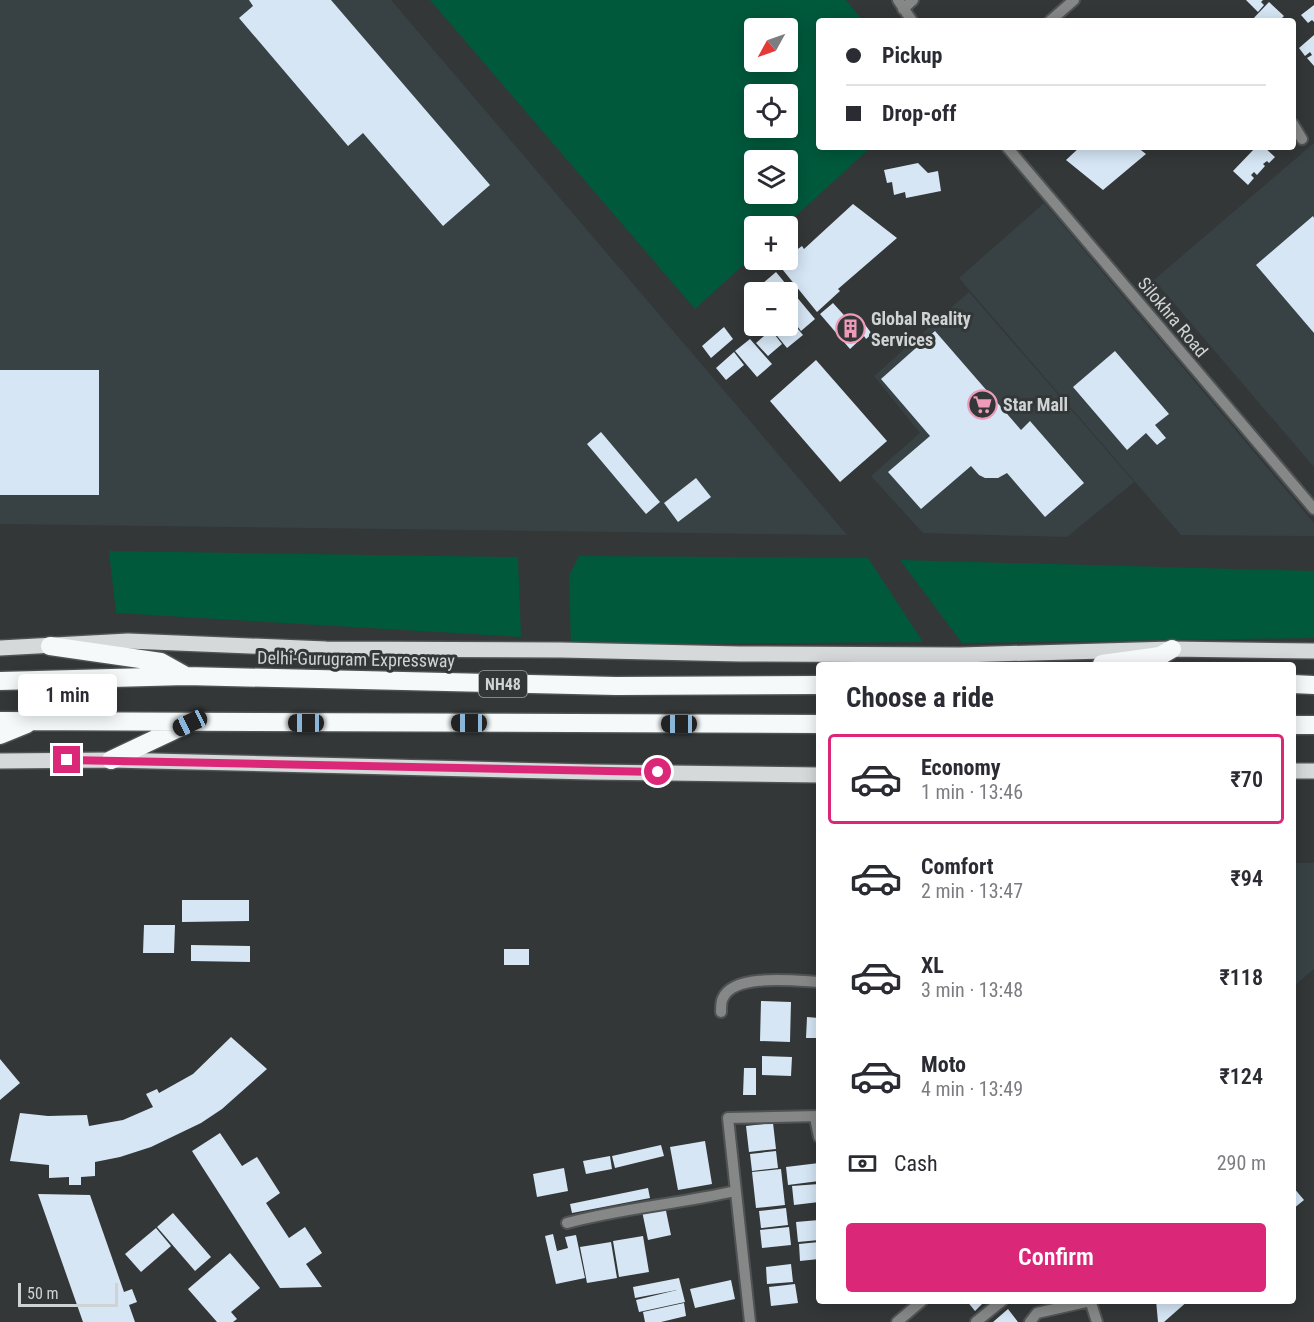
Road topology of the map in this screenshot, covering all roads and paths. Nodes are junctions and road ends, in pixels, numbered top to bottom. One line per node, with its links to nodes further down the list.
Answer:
1 (913, 0): 3 (street)
2 (1074, 0): 5 (street)
3 (901, 4): 4 (street)
4 (910, 18)
5 (1053, 18)
6 (1296, 128): 7 (street)
7 (1302, 139)
8 (1009, 150): 9 (street, Silokhra Road)
9 (1314, 509)
10 (50, 646): 11 (main road); 12 (main road); 15 (highway)
11 (0, 648)
12 (1172, 649): 13 (main road); 14 (highway)
13 (1314, 651)
14 (1116, 662)
15 (186, 676): 16 (highway, Delhi-Gurugram Expressway / NH48); 19 (highway, Delhi-Gurugram Expressway / NH48)
16 (0, 681)
17 (1296, 684): 18 (highway)
18 (1314, 684)
19 (816, 685)
20 (0, 721): 21 (highway, NH48)
21 (31, 722): 22 (highway, NH48); 26 (highway)
22 (190, 723): 23 (highway, NH48); 27 (highway)
23 (816, 724)
24 (1296, 725): 25 (highway)
25 (1314, 725)
26 (0, 735)
27 (111, 760): 28 (main road); 31 (main road)
28 (0, 761)
29 (1296, 771): 30 (main road)
30 (1314, 771)
31 (816, 775)
32 (816, 982): 33 (street)
33 (721, 1012)
34 (816, 1117): 35 (street)
35 (735, 1191): 36 (street); 41 (street)
36 (567, 1222)
37 (918, 1304): 42 (street)
38 (998, 1304): 43 (street)
39 (1077, 1304): 44 (street)
40 (1091, 1304): 45 (street)
41 (750, 1322)
42 (897, 1322)
43 (976, 1322)
44 (1030, 1322)
45 (1097, 1322)

